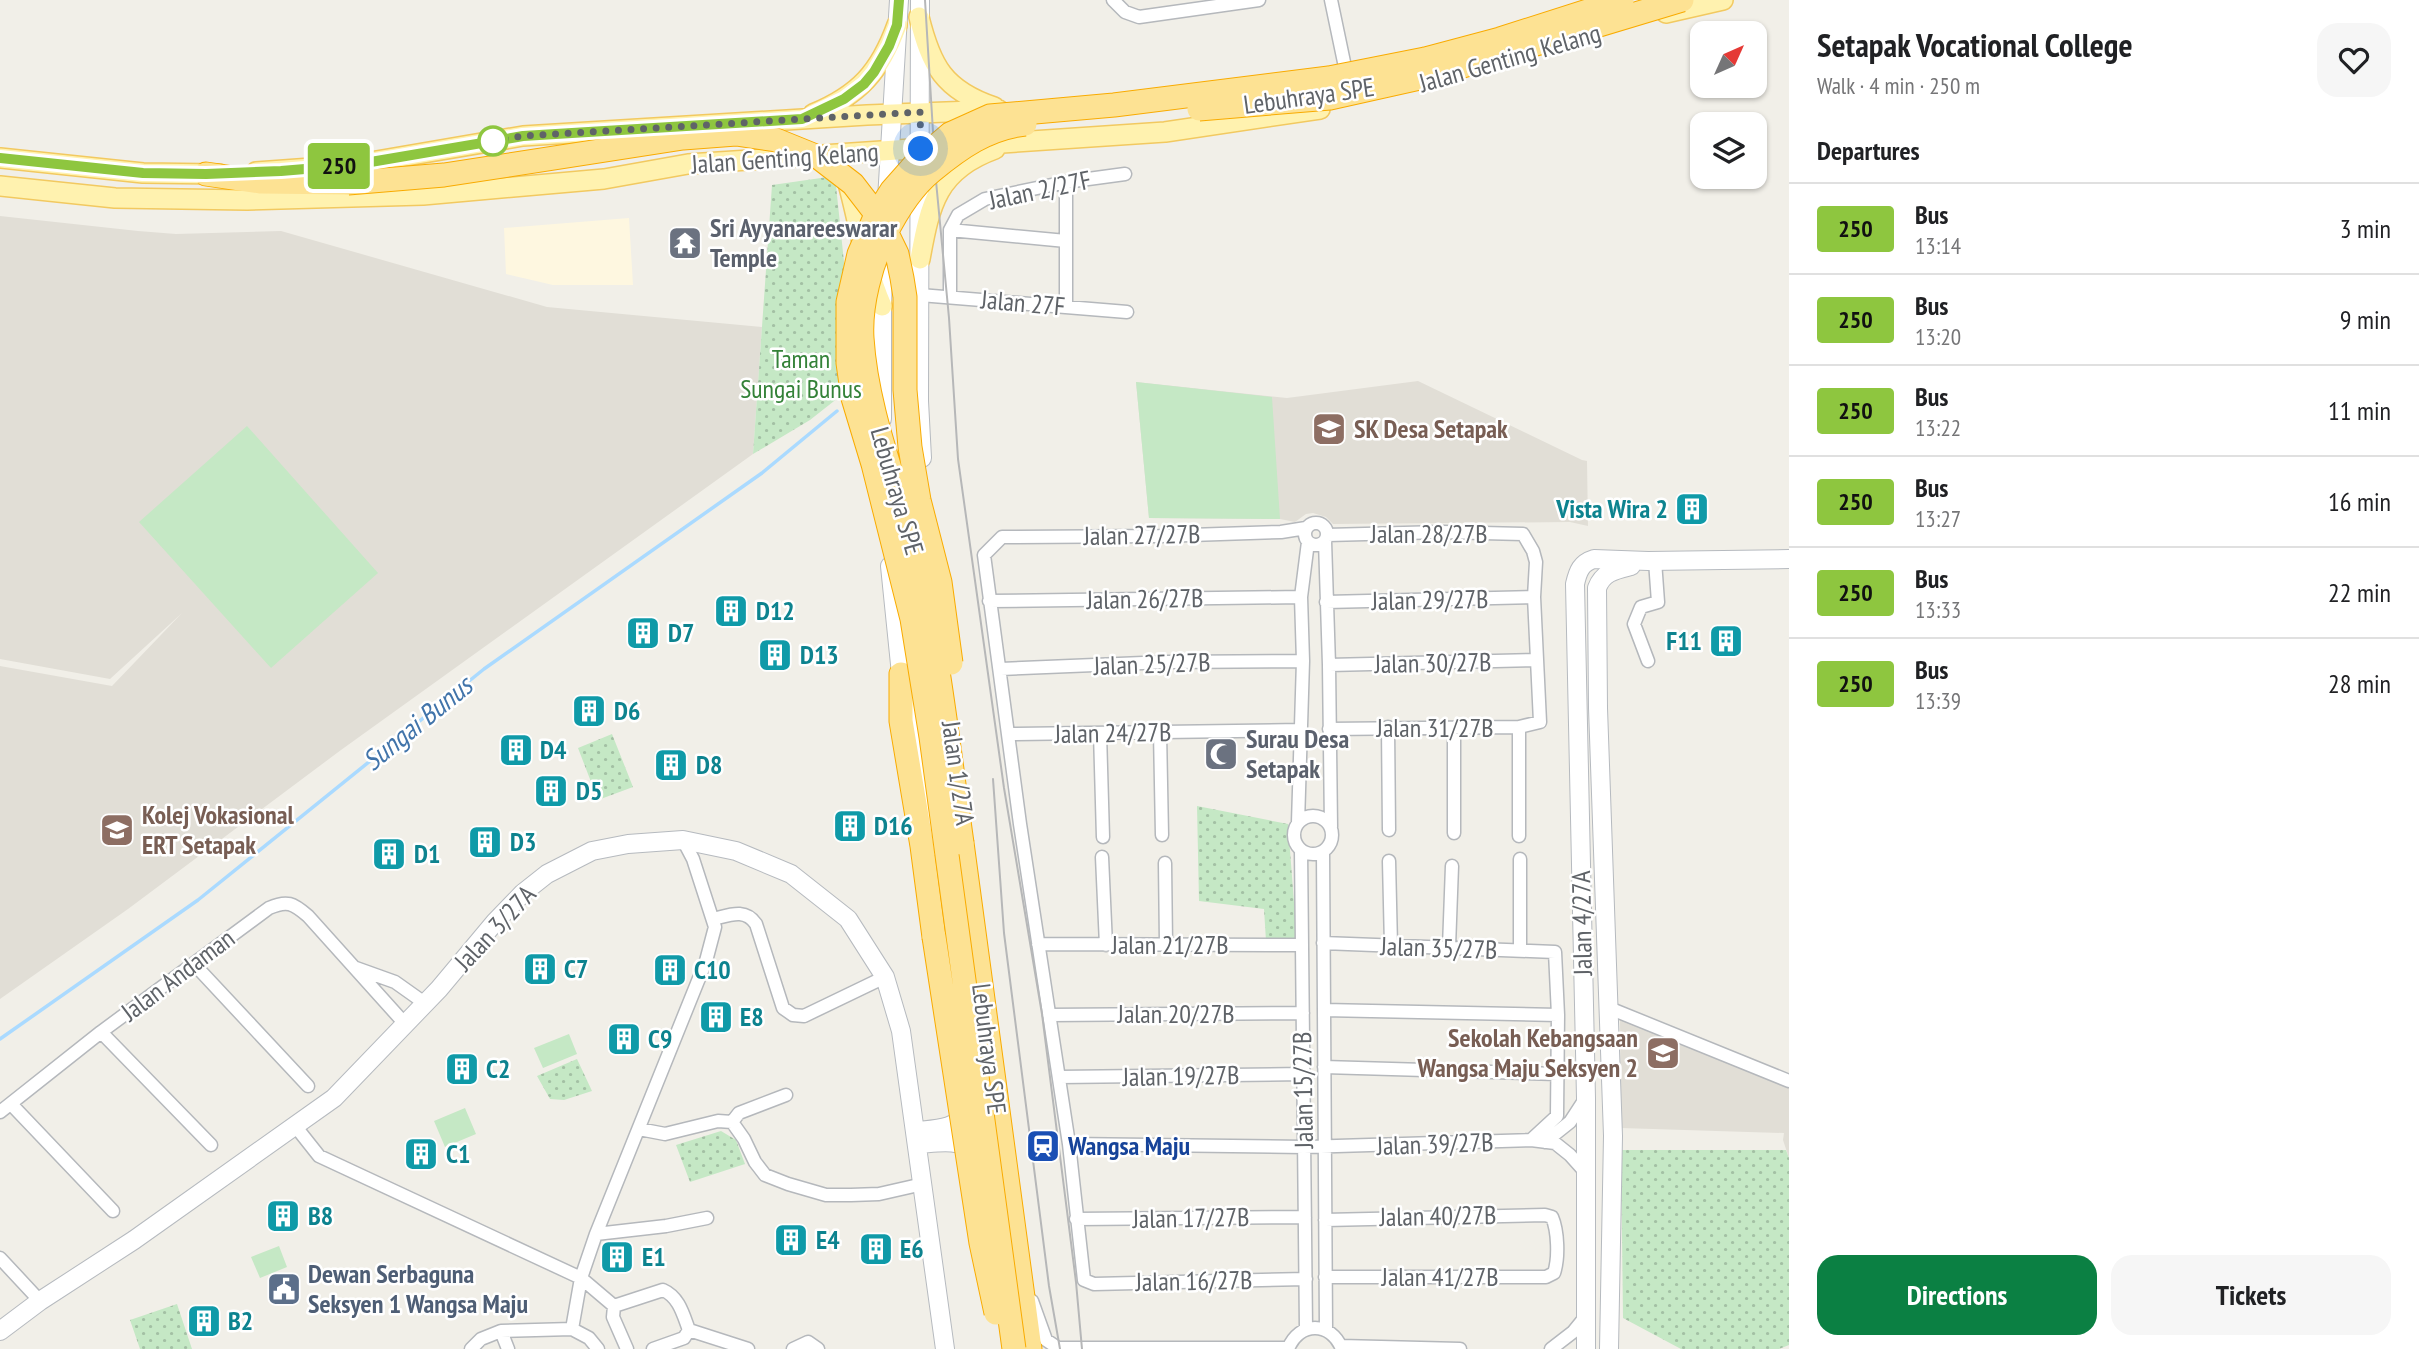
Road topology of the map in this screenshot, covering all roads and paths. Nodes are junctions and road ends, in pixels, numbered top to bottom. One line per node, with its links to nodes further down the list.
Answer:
1 (899, 0): 10 (street, Jalan 1/27A)
2 (1114, 0): 3 (street)
3 (1259, 0)
4 (1331, 0): 11 (street)
5 (1609, 0): 11 (main road, Jalan Genting Kelang)
6 (1622, 0): 152 (highway, Lebuhraya SPE, bridge)
7 (1682, 0): 67 (highway, Lebuhraya SPE, bridge)
8 (1723, 0): 17 (main road, Jalan Genting Kelang)
9 (919, 8): 12 (main road); 13 (street, Jalan 1/27A)
10 (897, 25): 14 (street, Jalan 1/27A); 15 (main road)
11 (1345, 67): 12 (main road, Jalan Genting Kelang)
12 (1005, 110): 13 (main road, Jalan Genting Kelang)
13 (920, 112): 14 (main road, Jalan Genting Kelang); 18 (street, Jalan 1/27A)
14 (891, 114): 15 (main road, Jalan Genting Kelang); 19 (street, Jalan 1/27A)
15 (802, 119): 16 (main road, Jalan Genting Kelang)
16 (523, 136): 22 (main road, Jalan Genting Kelang); 26 (main road)
17 (1009, 144): 18 (main road, Jalan Genting Kelang); 31 (main road)
18 (921, 149): 19 (main road, Jalan Genting Kelang); 27 (street, Jalan 1/27A)
19 (890, 151): 20 (main road, Jalan Genting Kelang); 28 (street, Jalan 1/27A)
20 (827, 155): 26 (main road, Jalan Genting Kelang); 34 (main road)
21 (0, 158): 22 (main road, Jalan Genting Kelang)
22 (206, 174): 67 (highway, bridge)
23 (1125, 174): 24 (street, Jalan 2/27F)
24 (1066, 182): 29 (street, Jalan 2/27F); 30 (street)
25 (0, 186): 26 (main road, Jalan Genting Kelang)
26 (527, 186)
27 (920, 194): 28 (street); 31 (street, Jalan 1/27A)
28 (887, 197): 34 (street, Jalan 1/27A)
29 (950, 230): 30 (street); 33 (street)
30 (1066, 241): 35 (street)
31 (920, 259): 32 (street, Jalan 1/27A)
32 (920, 295): 33 (street, Jalan 27F); 131 (street, Jalan 1/27A)
33 (950, 296): 35 (street, Jalan 27F)
34 (882, 306): 50 (street, Jalan 1/27A)
35 (1066, 307): 36 (street, Jalan 27F)
36 (1127, 312)
37 (1306, 535): 38 (street); 38 (street); 41 (street); 43 (street, Jalan 27/27B)
38 (1328, 535): 42 (street, Jalan 28/27B); 44 (street)
39 (1789, 559): 40 (street, Jalan 4/27A)
40 (1651, 561): 46 (street); 70 (street, Jalan 4/27A); 71 (street, Jalan 4/27A)
41 (1301, 597): 43 (street, Jalan 26/27B); 47 (street)
42 (1534, 597): 44 (street, Jalan 29/27B); 45 (street)
43 (989, 601): 49 (street)
44 (1326, 602): 48 (street)
45 (1537, 660): 48 (street, Jalan 30/27B); 52 (street, Jalan 31/27B)
46 (1648, 661)
47 (1303, 662): 49 (street, Jalan 25/27B); 55 (street)
48 (1329, 665): 54 (street)
49 (1001, 669): 58 (street)
50 (901, 674): 104 (street, Jalan 1/27A); 151 (highway, bridge)
51 (1388, 727): 53 (street, Jalan 31/27B); 54 (street, Jalan 31/27B); 61 (street)
52 (1519, 727): 53 (street, Jalan 31/27B); 64 (street)
53 (1454, 728): 62 (street)
54 (1329, 729): 60 (street)
55 (1301, 730): 56 (street, Jalan 24/27B); 59 (street)
56 (1160, 732): 57 (street, Jalan 24/27B); 63 (street)
57 (1100, 733): 58 (street, Jalan 24/27B); 65 (street)
58 (1009, 734): 79 (street)
59 (1298, 823): 60 (street); 68 (street)
60 (1331, 827): 69 (street)
61 (1389, 830)
62 (1454, 833)
63 (1162, 835)
64 (1519, 836)
65 (1102, 837)
66 (683, 840): 77 (street); 88 (street, Jalan 3/27A); 89 (street, Jalan 3/27A)
67 (962, 842): 153 (highway, Lebuhraya SPE)
68 (1301, 850): 69 (street); 82 (street, Jalan 15/27B)
69 (1322, 852): 78 (street, Jalan 15/27B)
70 (1602, 854): 71 (street); 90 (street, Jalan 4/27A)
71 (1581, 855): 105 (street, Jalan 4/27A)
72 (1102, 857): 81 (street)
73 (1520, 859): 85 (street)
74 (1389, 860): 83 (street)
75 (1166, 863): 80 (street)
76 (1452, 866): 84 (street)
77 (713, 919): 88 (street); 110 (street)
78 (1323, 943): 83 (street, Jalan 35/27B); 91 (street, Jalan 15/27B)
79 (1038, 944): 81 (street, Jalan 21/27B); 93 (street)
80 (1166, 944): 81 (street, Jalan 21/27B); 82 (street, Jalan 21/27B)
81 (1106, 945)
82 (1302, 945): 92 (street, Jalan 15/27B)
83 (1391, 946): 84 (street, Jalan 35/27B)
84 (1449, 947): 85 (street, Jalan 35/27B)
85 (1520, 951): 94 (street, Jalan 35/27B)
86 (194, 964): 87 (street, Jalan Andaman); 96 (street, Jalan Andaman); 102 (street)
87 (352, 967): 89 (street, Jalan Andaman); 95 (street, Jalan Andaman)
88 (885, 977): 111 (street, Jalan 3/27A)
89 (426, 1004): 95 (street, Jalan 3/27A)
90 (1609, 1008): 101 (street); 159 (street, Jalan 4/27A)
91 (1324, 1010): 94 (street); 97 (street, Jalan 15/27B)
92 (1303, 1013): 93 (street, Jalan 20/27B); 98 (street, Jalan 15/27B)
93 (1049, 1015): 100 (street)
94 (1558, 1015): 99 (street)
95 (406, 1025): 109 (street, Jalan 3/27A)
96 (101, 1032): 106 (street, Jalan Andaman); 114 (street)
97 (1324, 1067): 99 (street); 116 (street, Jalan 15/27B)
98 (1303, 1074): 100 (street, Jalan 19/27B); 115 (street, Jalan 15/27B)
99 (1558, 1074): 112 (street)
100 (1059, 1077): 113 (street)
101 (1789, 1081)
102 (308, 1086)
103 (786, 1095): 108 (street)
104 (971, 1095): 111 (street); 117 (street, Jalan 1/27A)
105 (1586, 1098): 112 (street); 118 (street, Jalan 4/27A)
106 (11, 1104): 107 (street, Jalan Andaman); 120 (street)
107 (0, 1112)
108 (732, 1122): 110 (street); 119 (street)
109 (296, 1126): 129 (street); 132 (street, Jalan 3/27A)
110 (639, 1129): 125 (street)
111 (917, 1137): 117 (street); 119 (street, Jalan 3/27A)
112 (1538, 1141): 116 (street, Jalan 39/27B); 118 (street)
113 (1069, 1144): 115 (street, Jalan 39/27B); 123 (street)
114 (211, 1145)
115 (1304, 1147): 116 (street, Jalan 39/27B); 121 (street, Jalan 15/27B)
116 (1324, 1147): 124 (street, Jalan 15/27B)
117 (981, 1163): 151 (street, Jalan 1/27A)
118 (1587, 1174): 134 (street, Jalan 4/27A)
119 (923, 1184): 150 (street, Jalan 3/27A)
120 (113, 1211)
121 (1305, 1217): 123 (street, Jalan 17/27B); 130 (street, Jalan 15/27B)
122 (707, 1218): 125 (street)
123 (1076, 1219): 130 (street, Jalan 16/27B)
124 (1325, 1220): 127 (street, Jalan 40/27B); 128 (street, Jalan 15/27B)
125 (596, 1234): 129 (street)
126 (0, 1258): 132 (street)
127 (1554, 1273): 128 (street, Jalan 41/27B)
128 (1325, 1277): 138 (street, Jalan 15/27B)
129 (581, 1278): 133 (street); 135 (street)
130 (1306, 1279): 136 (street, Jalan 15/27B)
131 (1032, 1300): 154 (street, Jalan 1/27A); 155 (street)
132 (40, 1301): 139 (street, Jalan 3/27A)
133 (614, 1306): 137 (street); 145 (street)
134 (1586, 1316): 157 (street); 158 (street, Jalan 4/27A)
135 (572, 1329): 140 (street); 144 (street)
136 (1306, 1329): 138 (street); 155 (street)
137 (689, 1330): 146 (street); 147 (street)
138 (1326, 1330): 141 (street)
139 (0, 1331)
140 (501, 1331): 142 (street); 143 (street)
141 (1341, 1348): 156 (street)
142 (471, 1349)
143 (508, 1349)
144 (598, 1349)
145 (626, 1349)
146 (653, 1349)
147 (748, 1349)
148 (793, 1349): 149 (street)
149 (818, 1349)
150 (945, 1349)
151 (1007, 1349)
152 (1014, 1349)
153 (1030, 1349)
154 (1039, 1349)
155 (1288, 1349)
156 (1460, 1349)
157 (1551, 1349)
158 (1586, 1349)
159 (1609, 1349)

